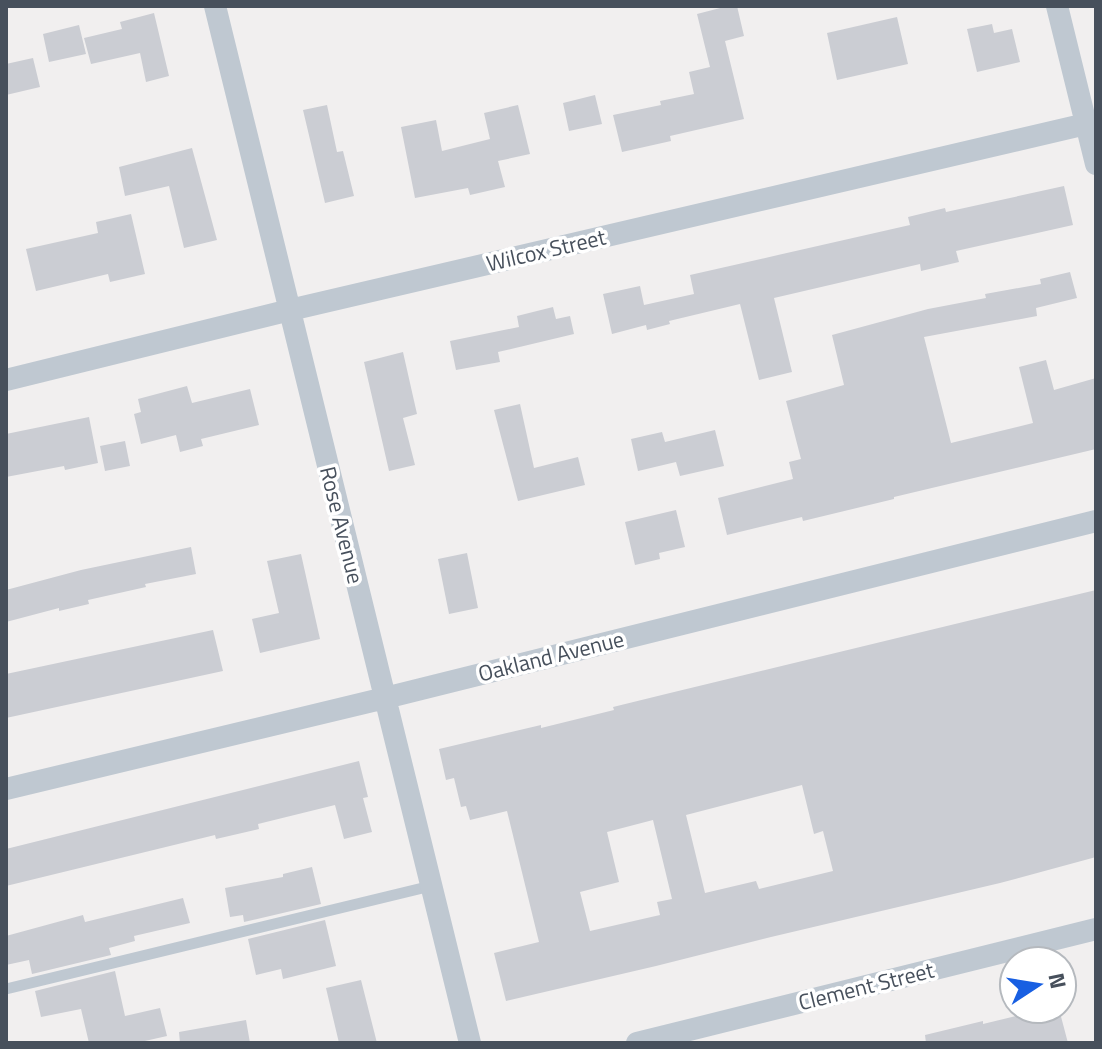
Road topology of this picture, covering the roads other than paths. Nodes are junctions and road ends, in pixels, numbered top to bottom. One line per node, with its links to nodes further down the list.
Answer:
1 (215, 6): 5 (street, Rose Avenue)
2 (1057, 6): 3 (street)
3 (1086, 124): 4 (street); 5 (street, Wilcox Street)
4 (1096, 164)
5 (290, 310): 6 (street, Wilcox Street); 8 (street, Rose Avenue)
6 (6, 380)
7 (1096, 521): 8 (street, Oakland Avenue)
8 (385, 698): 9 (street, Oakland Avenue); 10 (street, Rose Avenue)
9 (6, 789)
10 (431, 886): 12 (lane); 13 (street, Rose Avenue)
11 (1096, 929): 14 (street, Clement Street)
12 (6, 989)
13 (470, 1043)
14 (637, 1043)

